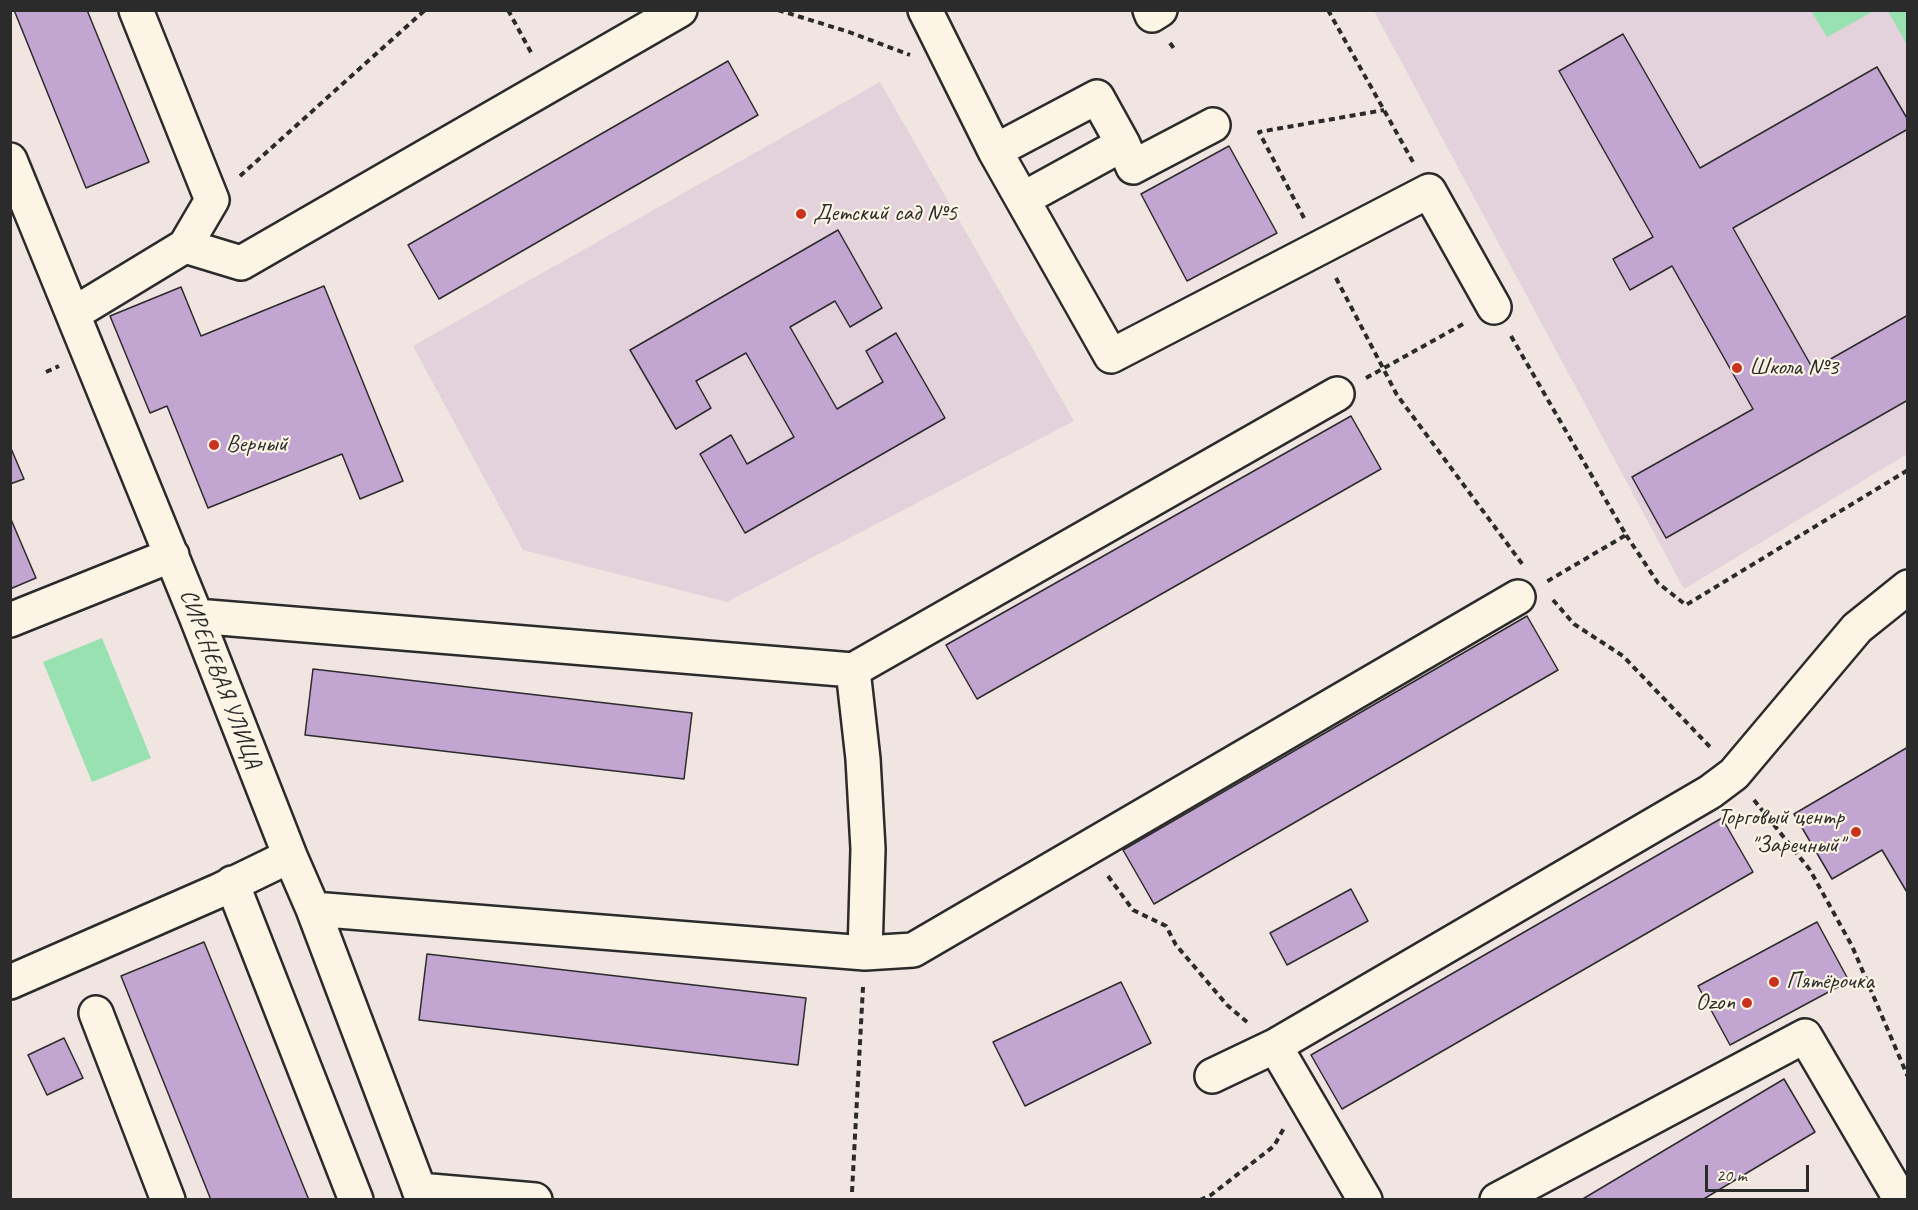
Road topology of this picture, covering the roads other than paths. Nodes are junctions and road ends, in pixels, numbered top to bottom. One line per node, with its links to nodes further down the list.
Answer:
1 (136, 10): 11 (street)
2 (680, 10): 11 (street)
3 (925, 10): 8 (street)
4 (1150, 10): 5 (street)
5 (1160, 10)
6 (1212, 125): 7 (street)
7 (1123, 144): 8 (street); 10 (street)
8 (995, 151): 10 (street)
9 (10, 160): 13 (street, СИРЕНЕВАЯ УЛИЦА)
10 (1023, 199): 12 (street)
11 (185, 246): 13 (street)
12 (1494, 307)
13 (73, 314): 15 (street, СИРЕНЕВАЯ УЛИЦА)
14 (1337, 394): 20 (street)
15 (172, 555): 18 (street, СИРЕНЕВАЯ УЛИЦА); 19 (street)
16 (1533, 587): 24 (street)
17 (1908, 587): 27 (street)
18 (196, 616): 20 (street); 21 (street, СИРЕНЕВАЯ УЛИЦА)
19 (10, 620)
20 (853, 670): 24 (street)
21 (290, 856): 22 (street); 23 (street, СИРЕНЕВАЯ УЛИЦА)
22 (232, 883): 25 (street); 31 (street)
23 (313, 909): 24 (street); 29 (street, СИРЕНЕВАЯ УЛИЦА)
24 (864, 953)
25 (10, 982)
26 (96, 1013): 30 (street)
27 (1275, 1046): 28 (street); 33 (street)
28 (1212, 1076)
29 (421, 1195): 32 (street)
30 (168, 1200)
31 (356, 1200)
32 (535, 1200)
33 (1365, 1200)
34 (1497, 1200): 35 (street)
35 (1901, 1200)

